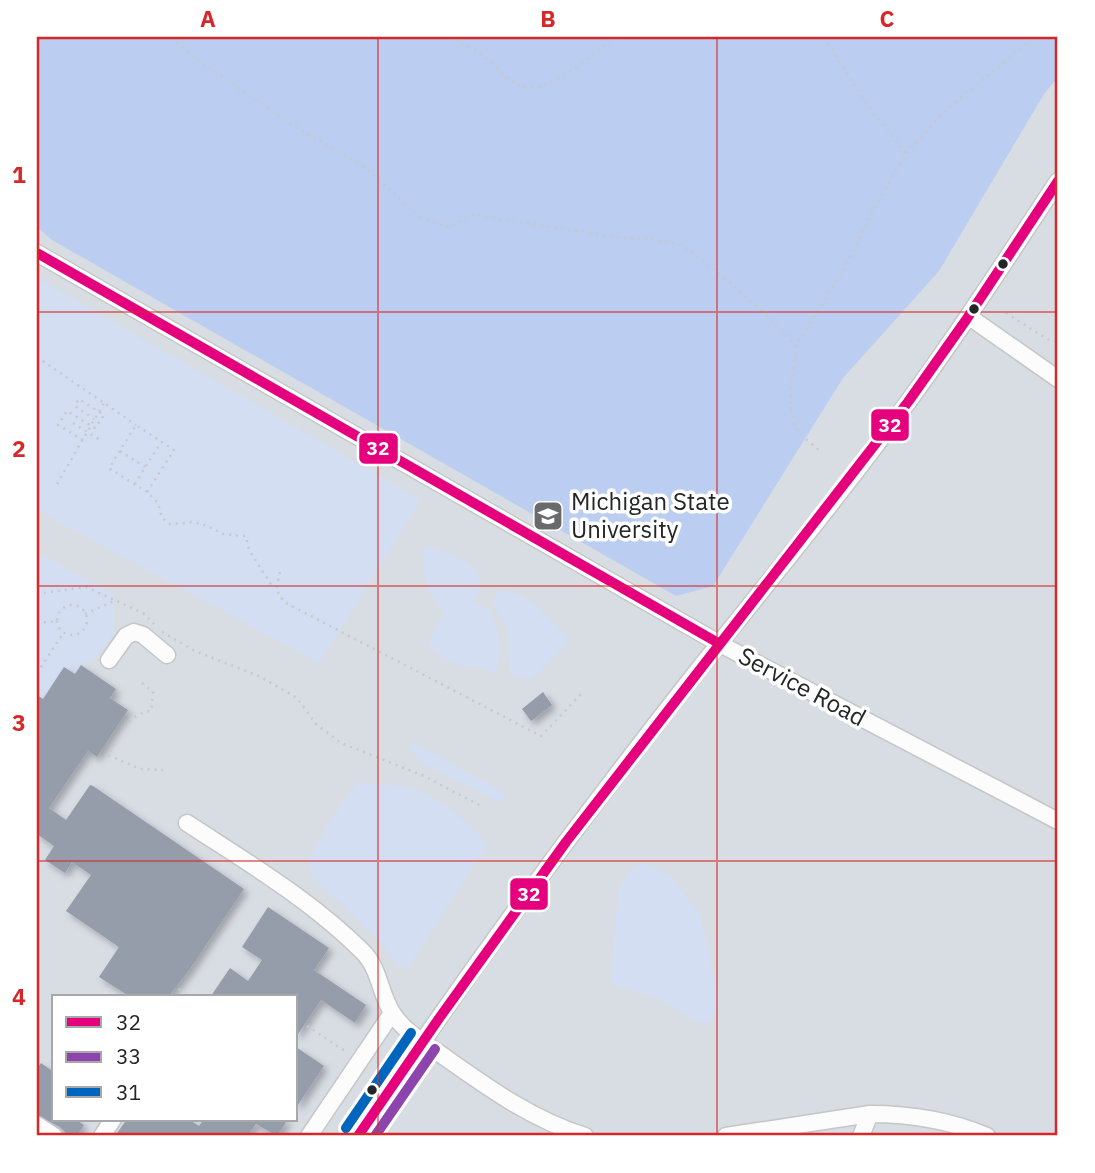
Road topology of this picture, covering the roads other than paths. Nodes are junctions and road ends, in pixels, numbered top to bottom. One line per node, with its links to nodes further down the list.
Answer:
1 (1058, 181): 3 (street)
2 (38, 253): 5 (street, Service Road)
3 (968, 316): 4 (street); 5 (street)
4 (1058, 379)
5 (720, 644): 8 (street, Service Road); 11 (street)
6 (167, 655): 7 (street)
7 (109, 660)
8 (1058, 821)
9 (187, 823): 10 (street)
10 (392, 1013): 11 (street); 17 (street)
11 (422, 1041): 18 (street); 19 (street)
12 (870, 1114): 20 (street); 21 (street); 22 (street)
13 (112, 1120): 16 (street)
14 (37, 1125): 15 (street)
15 (54, 1136)
16 (102, 1136)
17 (309, 1136)
18 (358, 1136)
19 (585, 1136)
20 (726, 1136)
21 (861, 1136)
22 (987, 1136)

